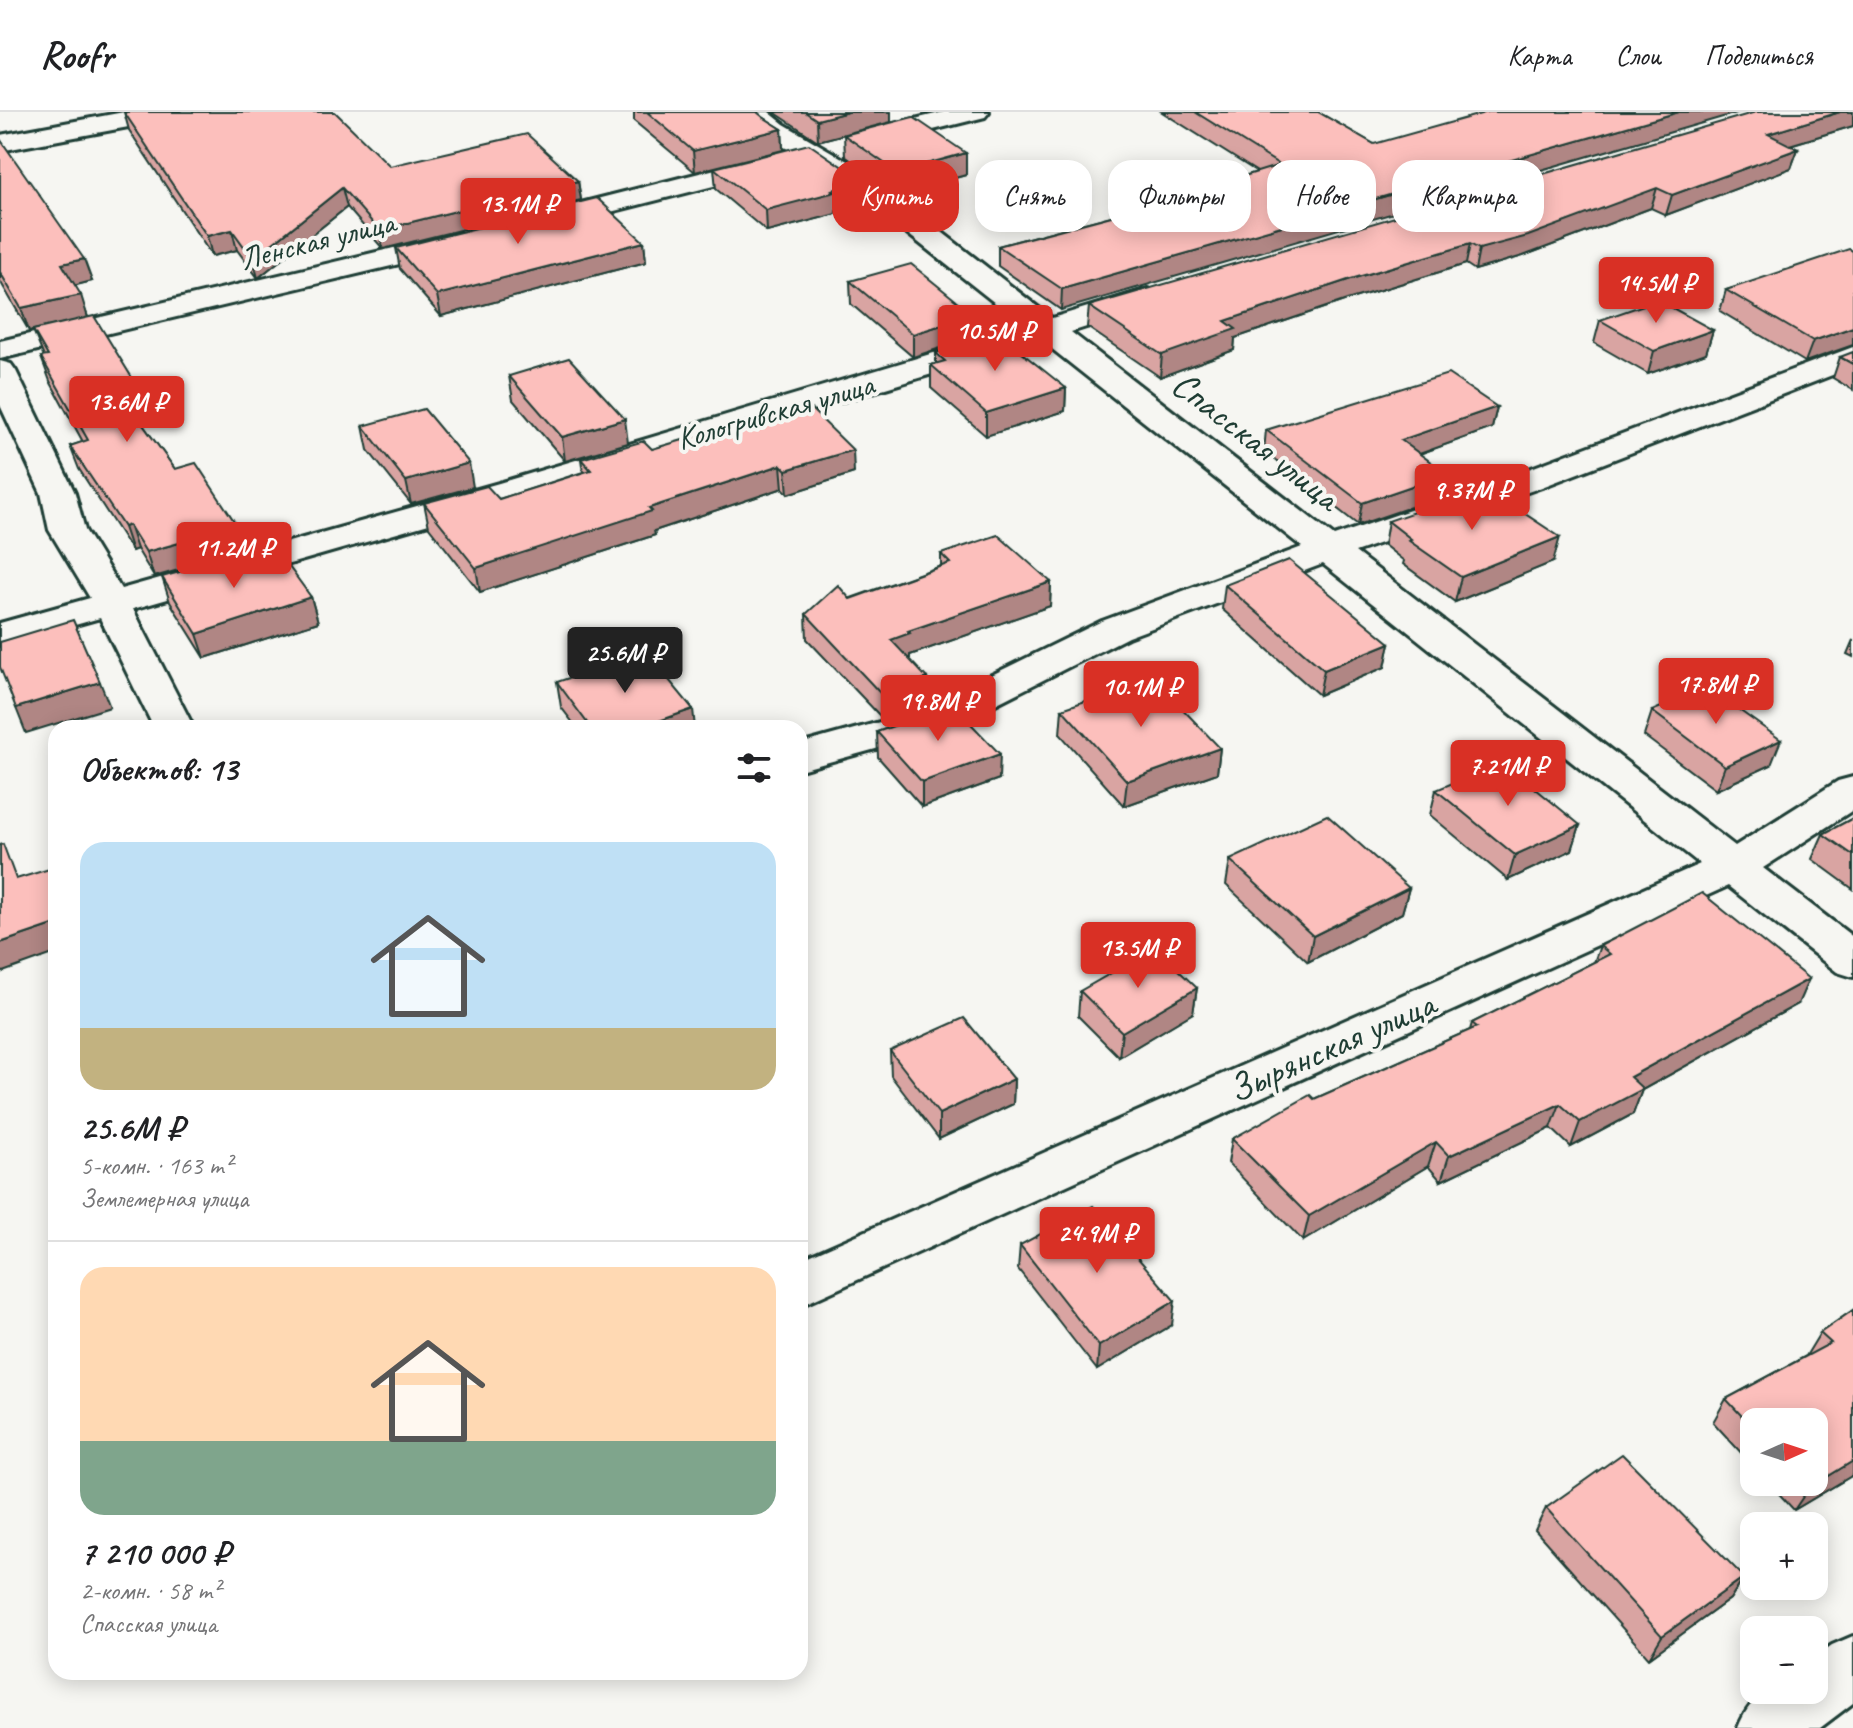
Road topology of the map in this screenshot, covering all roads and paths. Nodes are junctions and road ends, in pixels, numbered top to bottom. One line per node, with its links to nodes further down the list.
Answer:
1 (166, 112): 4 (street)
2 (753, 112): 5 (street, Спасская улица)
3 (976, 112): 5 (street)
4 (0, 143)
5 (811, 153): 6 (street); 9 (street, Спасская улица)
6 (525, 225)
7 (480, 237): 10 (street, Ленская улица)
8 (1168, 291): 9 (street, Кологривская улица)
9 (1046, 327): 13 (street, Спасская улица); 14 (street, Кологривская улица)
10 (0, 350)
11 (1853, 356): 13 (street)
12 (0, 371): 14 (street)
13 (1327, 550): 17 (street); 19 (street, Спасская улица)
14 (111, 602): 15 (street, Кологривская улица); 16 (street)
15 (0, 635)
16 (170, 720)
17 (808, 755)
18 (1853, 791): 19 (street, Зырянская улица)
19 (1734, 866): 20 (street, Спасская улица); 21 (street, Зырянская улица)
20 (1853, 961)
21 (808, 1280)
22 (1853, 1666): 23 (street)
23 (1769, 1728)

